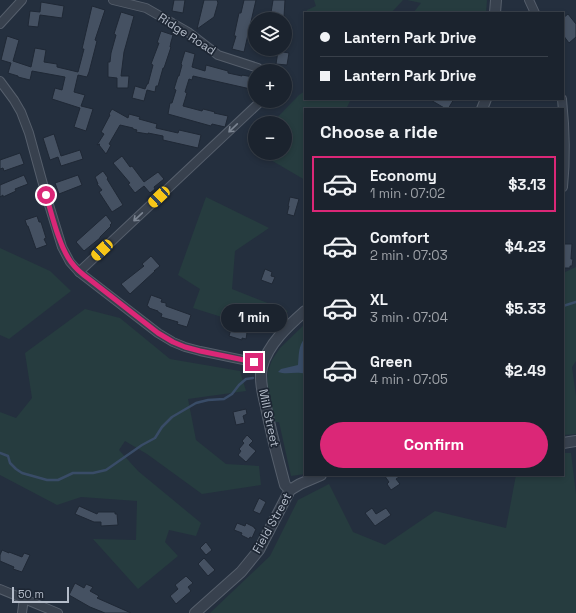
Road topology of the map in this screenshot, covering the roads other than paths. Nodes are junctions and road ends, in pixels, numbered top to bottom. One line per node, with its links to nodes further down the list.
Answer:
1 (22, 0): 7 (street)
2 (113, 0): 8 (street, Ridge Road)
3 (496, 0): 5 (street)
4 (529, 0): 6 (street)
5 (495, 12)
6 (535, 12)
7 (0, 24)
8 (248, 66)
9 (0, 81): 13 (street)
10 (254, 108): 13 (street, one-way to 13)
11 (564, 125): 12 (street)
12 (564, 169)
13 (79, 272): 15 (street)
14 (304, 313): 15 (street, Mill Street)
15 (263, 364): 19 (street, Mill Street)
16 (576, 441): 17 (street)
17 (564, 443)
18 (319, 476): 19 (street, Field Street)
19 (290, 490): 24 (street, Field Street)
20 (0, 589): 21 (street)
21 (24, 598): 22 (street); 23 (street)
22 (22, 613)
23 (58, 613)
24 (195, 613)

